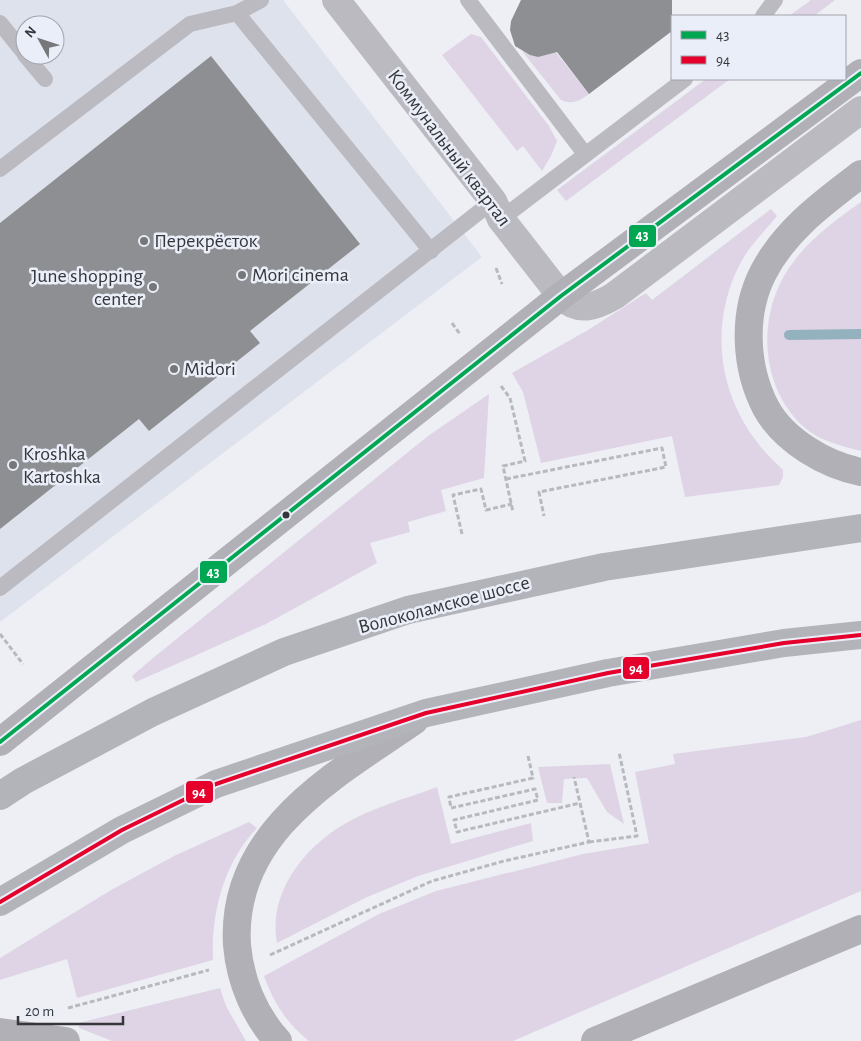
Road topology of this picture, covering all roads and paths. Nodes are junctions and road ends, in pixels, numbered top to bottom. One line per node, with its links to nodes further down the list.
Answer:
1 (261, 0): 5 (lane)
2 (336, 0): 17 (street, Коммунальный квартал)
3 (468, 0): 14 (lane)
4 (775, 0): 6 (lane)
5 (237, 14): 15 (lane); 18 (lane)
6 (764, 15)
7 (0, 23): 8 (lane)
8 (15, 42)
9 (33, 65): 11 (lane)
10 (861, 73): 19 (main road)
11 (45, 79)
12 (682, 80): 14 (lane)
13 (861, 110): 19 (street)
14 (585, 154): 17 (lane)
15 (0, 169)
16 (861, 174): 21 (main road)
17 (497, 210): 18 (lane); 19 (street, Коммунальный квартал)
18 (431, 251): 28 (lane)
19 (561, 296): 33 (main road)
20 (495, 379): 22 (path)
21 (861, 472)
22 (506, 479): 23 (path); 25 (path)
23 (512, 504): 24 (path); 27 (path)
24 (514, 512)
25 (544, 516)
26 (861, 528): 37 (main road, Волоколамское шоссе)
27 (462, 534)
28 (0, 588)
29 (0, 634): 31 (path)
30 (861, 635): 32 (main road)
31 (23, 664)
32 (426, 713): 40 (main road); 47 (main road)
33 (0, 742)
34 (619, 752): 39 (path)
35 (528, 756): 38 (path)
36 (574, 777): 38 (path)
37 (0, 796)
38 (580, 803): 39 (path)
39 (589, 842): 42 (path)
40 (0, 902)
41 (861, 929): 48 (main road)
42 (266, 957)
43 (210, 970): 44 (path)
44 (60, 1010)
45 (0, 1032): 46 (main road)
46 (66, 1041)
47 (278, 1041)
48 (595, 1041)

